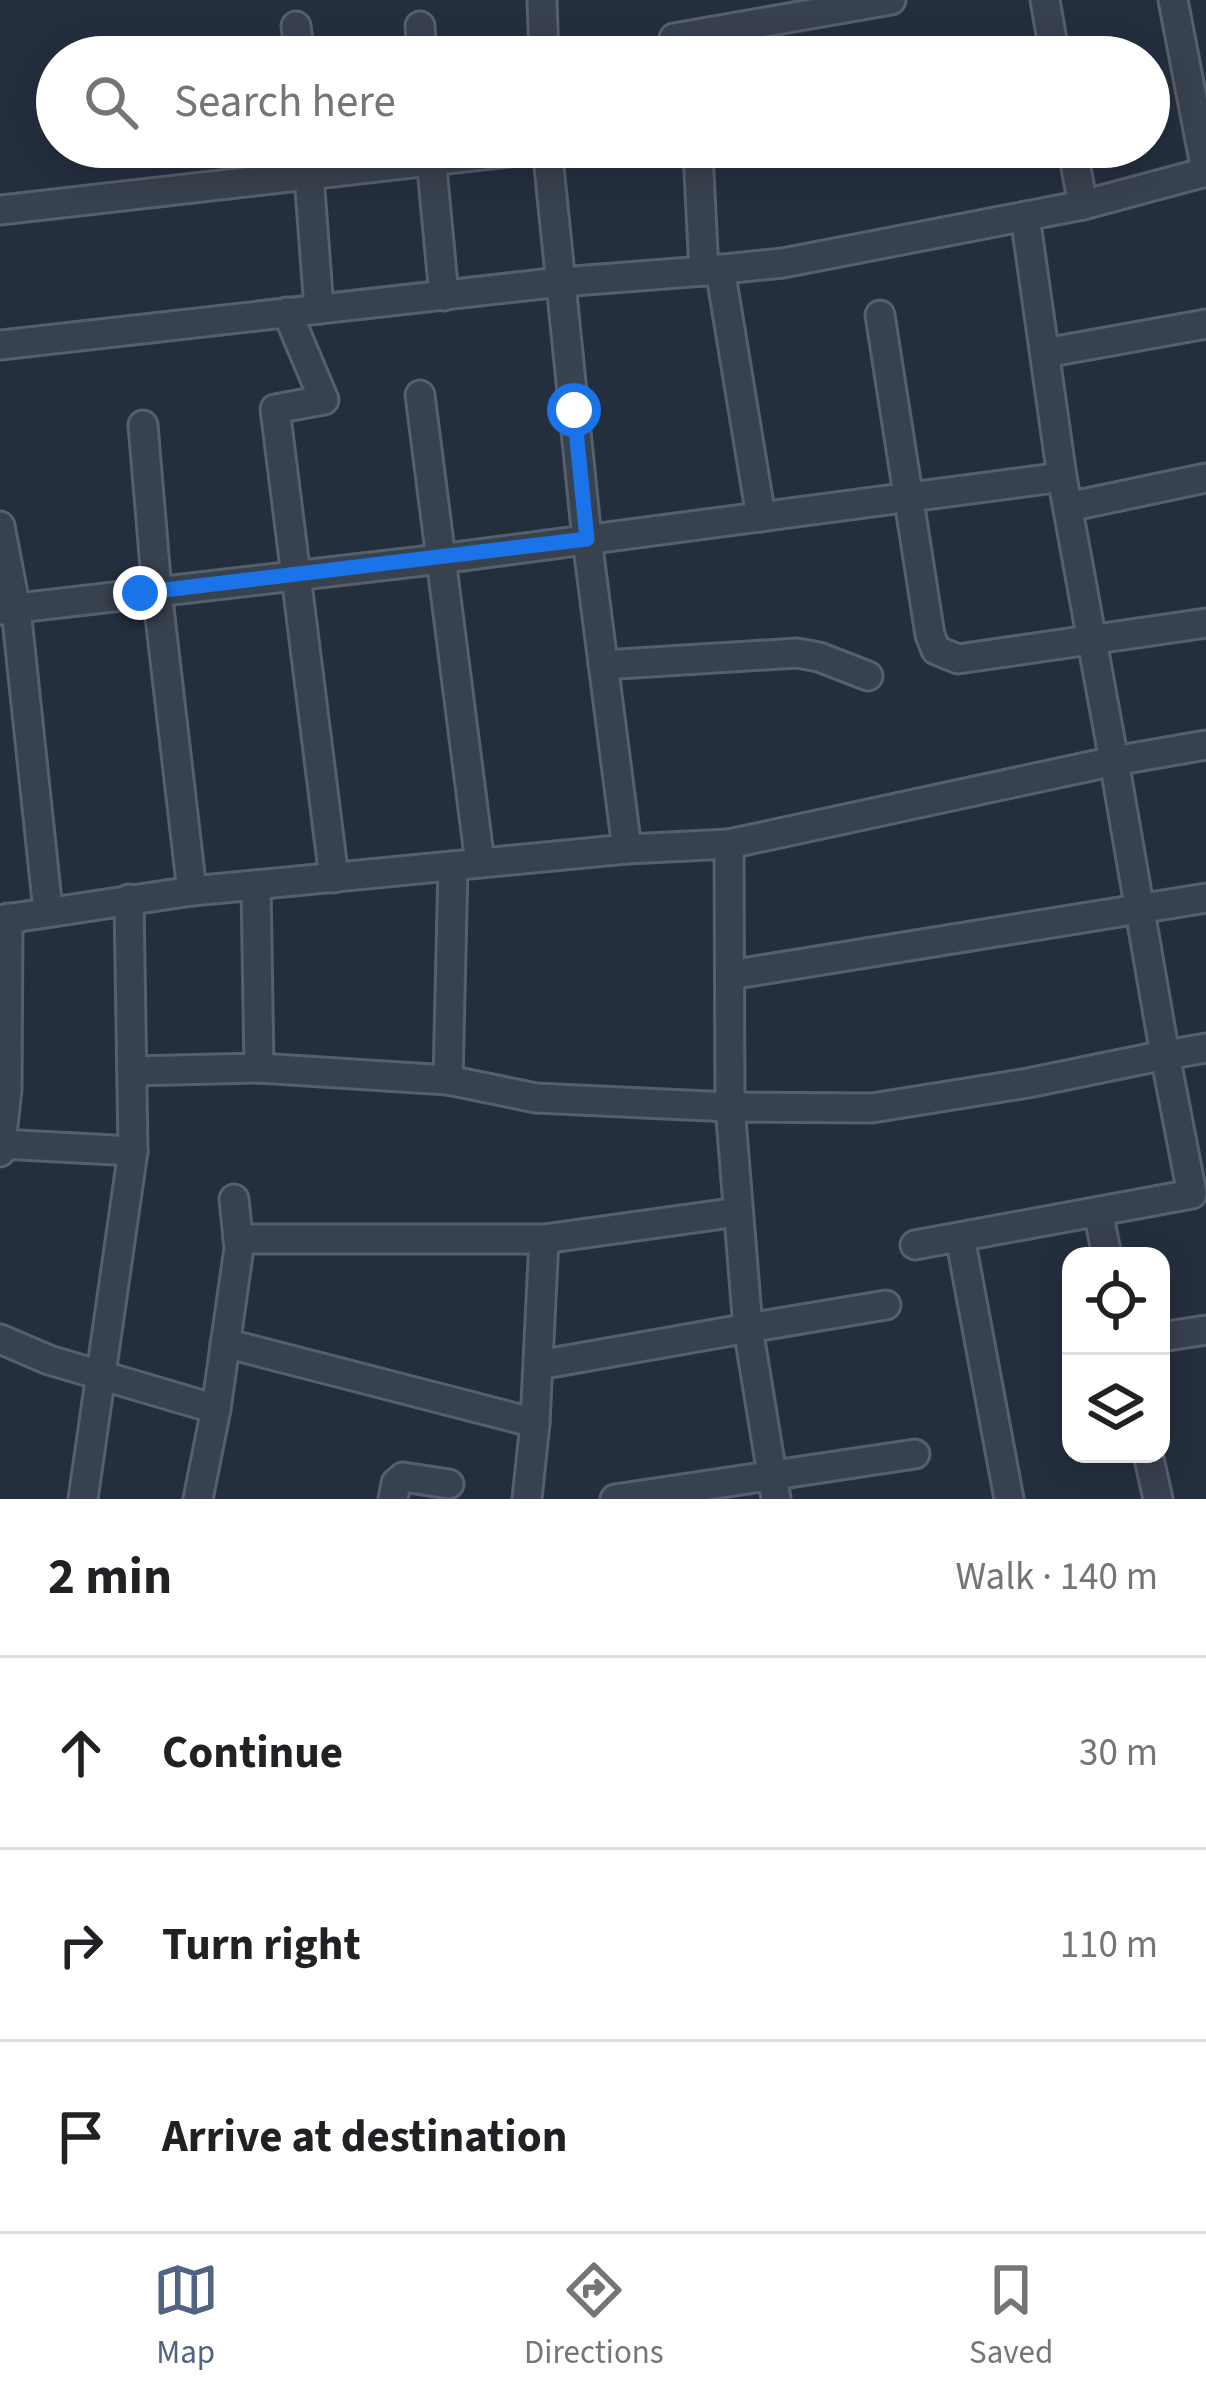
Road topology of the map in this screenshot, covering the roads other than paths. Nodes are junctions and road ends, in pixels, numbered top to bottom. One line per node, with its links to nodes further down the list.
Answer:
1 (542, 0): 9 (street)
2 (891, 0): 10 (street)
3 (1045, 0): 11 (street)
4 (1174, 0): 18 (street)
5 (296, 26): 7 (street)
6 (420, 26): 8 (street)
7 (297, 36)
8 (421, 36)
9 (543, 36)
10 (685, 36)
11 (1051, 36)
12 (298, 168): 20 (street)
13 (312, 168): 25 (street)
14 (432, 168): 24 (street)
15 (551, 168): 23 (street)
16 (699, 168): 22 (street)
17 (1076, 168): 19 (street)
18 (1206, 172): 19 (street)
19 (1083, 205): 21 (street)
20 (0, 210)
21 (1025, 216): 22 (street); 30 (street)
22 (712, 270): 23 (street); 37 (street)
23 (561, 282): 24 (street); 39 (street)
24 (444, 296): 25 (street)
25 (319, 309): 26 (street)
26 (287, 312): 29 (street); 41 (street)
27 (880, 315): 35 (street)
28 (1206, 325): 30 (street)
29 (0, 345)
30 (1045, 353): 33 (street)
31 (420, 395): 40 (street)
32 (143, 425): 42 (street)
33 (1062, 478): 35 (street); 36 (street)
34 (1206, 478): 36 (street)
35 (909, 497): 37 (street); 45 (street)
36 (1068, 507): 45 (street)
37 (761, 517): 39 (street)
38 (0, 526): 43 (street)
39 (587, 539): 40 (street); 46 (street)
40 (440, 559): 41 (street); 52 (street)
41 (296, 575): 42 (street); 53 (street)
42 (157, 591): 43 (street); 55 (street)
43 (8, 610): 59 (street)
44 (1206, 623): 45 (street)
45 (1092, 641): 49 (street)
46 (603, 665): 47 (street); 51 (street)
47 (868, 676)
48 (1206, 745): 49 (street)
49 (1114, 761): 50 (street); 58 (street)
50 (729, 844): 51 (street); 61 (street)
51 (627, 849): 52 (street)
52 (467, 865): 53 (street); 66 (street)
53 (334, 878): 54 (street)
54 (256, 885): 55 (street); 64 (street)
55 (192, 891): 57 (street)
56 (1206, 898): 58 (street)
57 (130, 899): 59 (street); 65 (street)
58 (1141, 910): 61 (street); 63 (street)
59 (49, 911): 60 (street)
60 (4, 919): 68 (street)
61 (730, 975): 67 (street)
62 (1206, 1048): 63 (street)
63 (1166, 1055): 67 (street); 70 (street)
64 (260, 1068): 65 (street); 66 (street)
65 (132, 1070): 69 (street)
66 (448, 1079): 67 (street)
67 (730, 1107): 72 (street)
68 (0, 1147): 69 (street)
69 (133, 1151): 86 (street)
70 (1199, 1193): 73 (street)
71 (234, 1199): 75 (street)
72 (738, 1212): 76 (street); 80 (street)
73 (1098, 1212): 74 (street); 78 (street)
74 (960, 1237): 77 (street); 98 (street)
75 (238, 1239): 76 (street); 84 (street)
76 (544, 1239): 85 (street)
77 (915, 1245)
78 (1105, 1247)
79 (886, 1305): 80 (street)
80 (748, 1328): 85 (street); 92 (street)
81 (1206, 1330): 82 (street)
82 (1170, 1336)
83 (0, 1339): 86 (street)
84 (225, 1343): 87 (street); 88 (street)
85 (539, 1365): 88 (street)
86 (104, 1375): 87 (street); 93 (street)
87 (216, 1408): 94 (street)
88 (535, 1423): 96 (street)
89 (915, 1454): 92 (street)
90 (1150, 1463): 99 (street)
91 (449, 1484): 95 (street)
92 (774, 1488): 97 (street)
93 (83, 1499)
94 (198, 1499)
95 (394, 1499)
96 (527, 1499)
97 (615, 1499)
98 (1009, 1499)
99 (1158, 1499)

